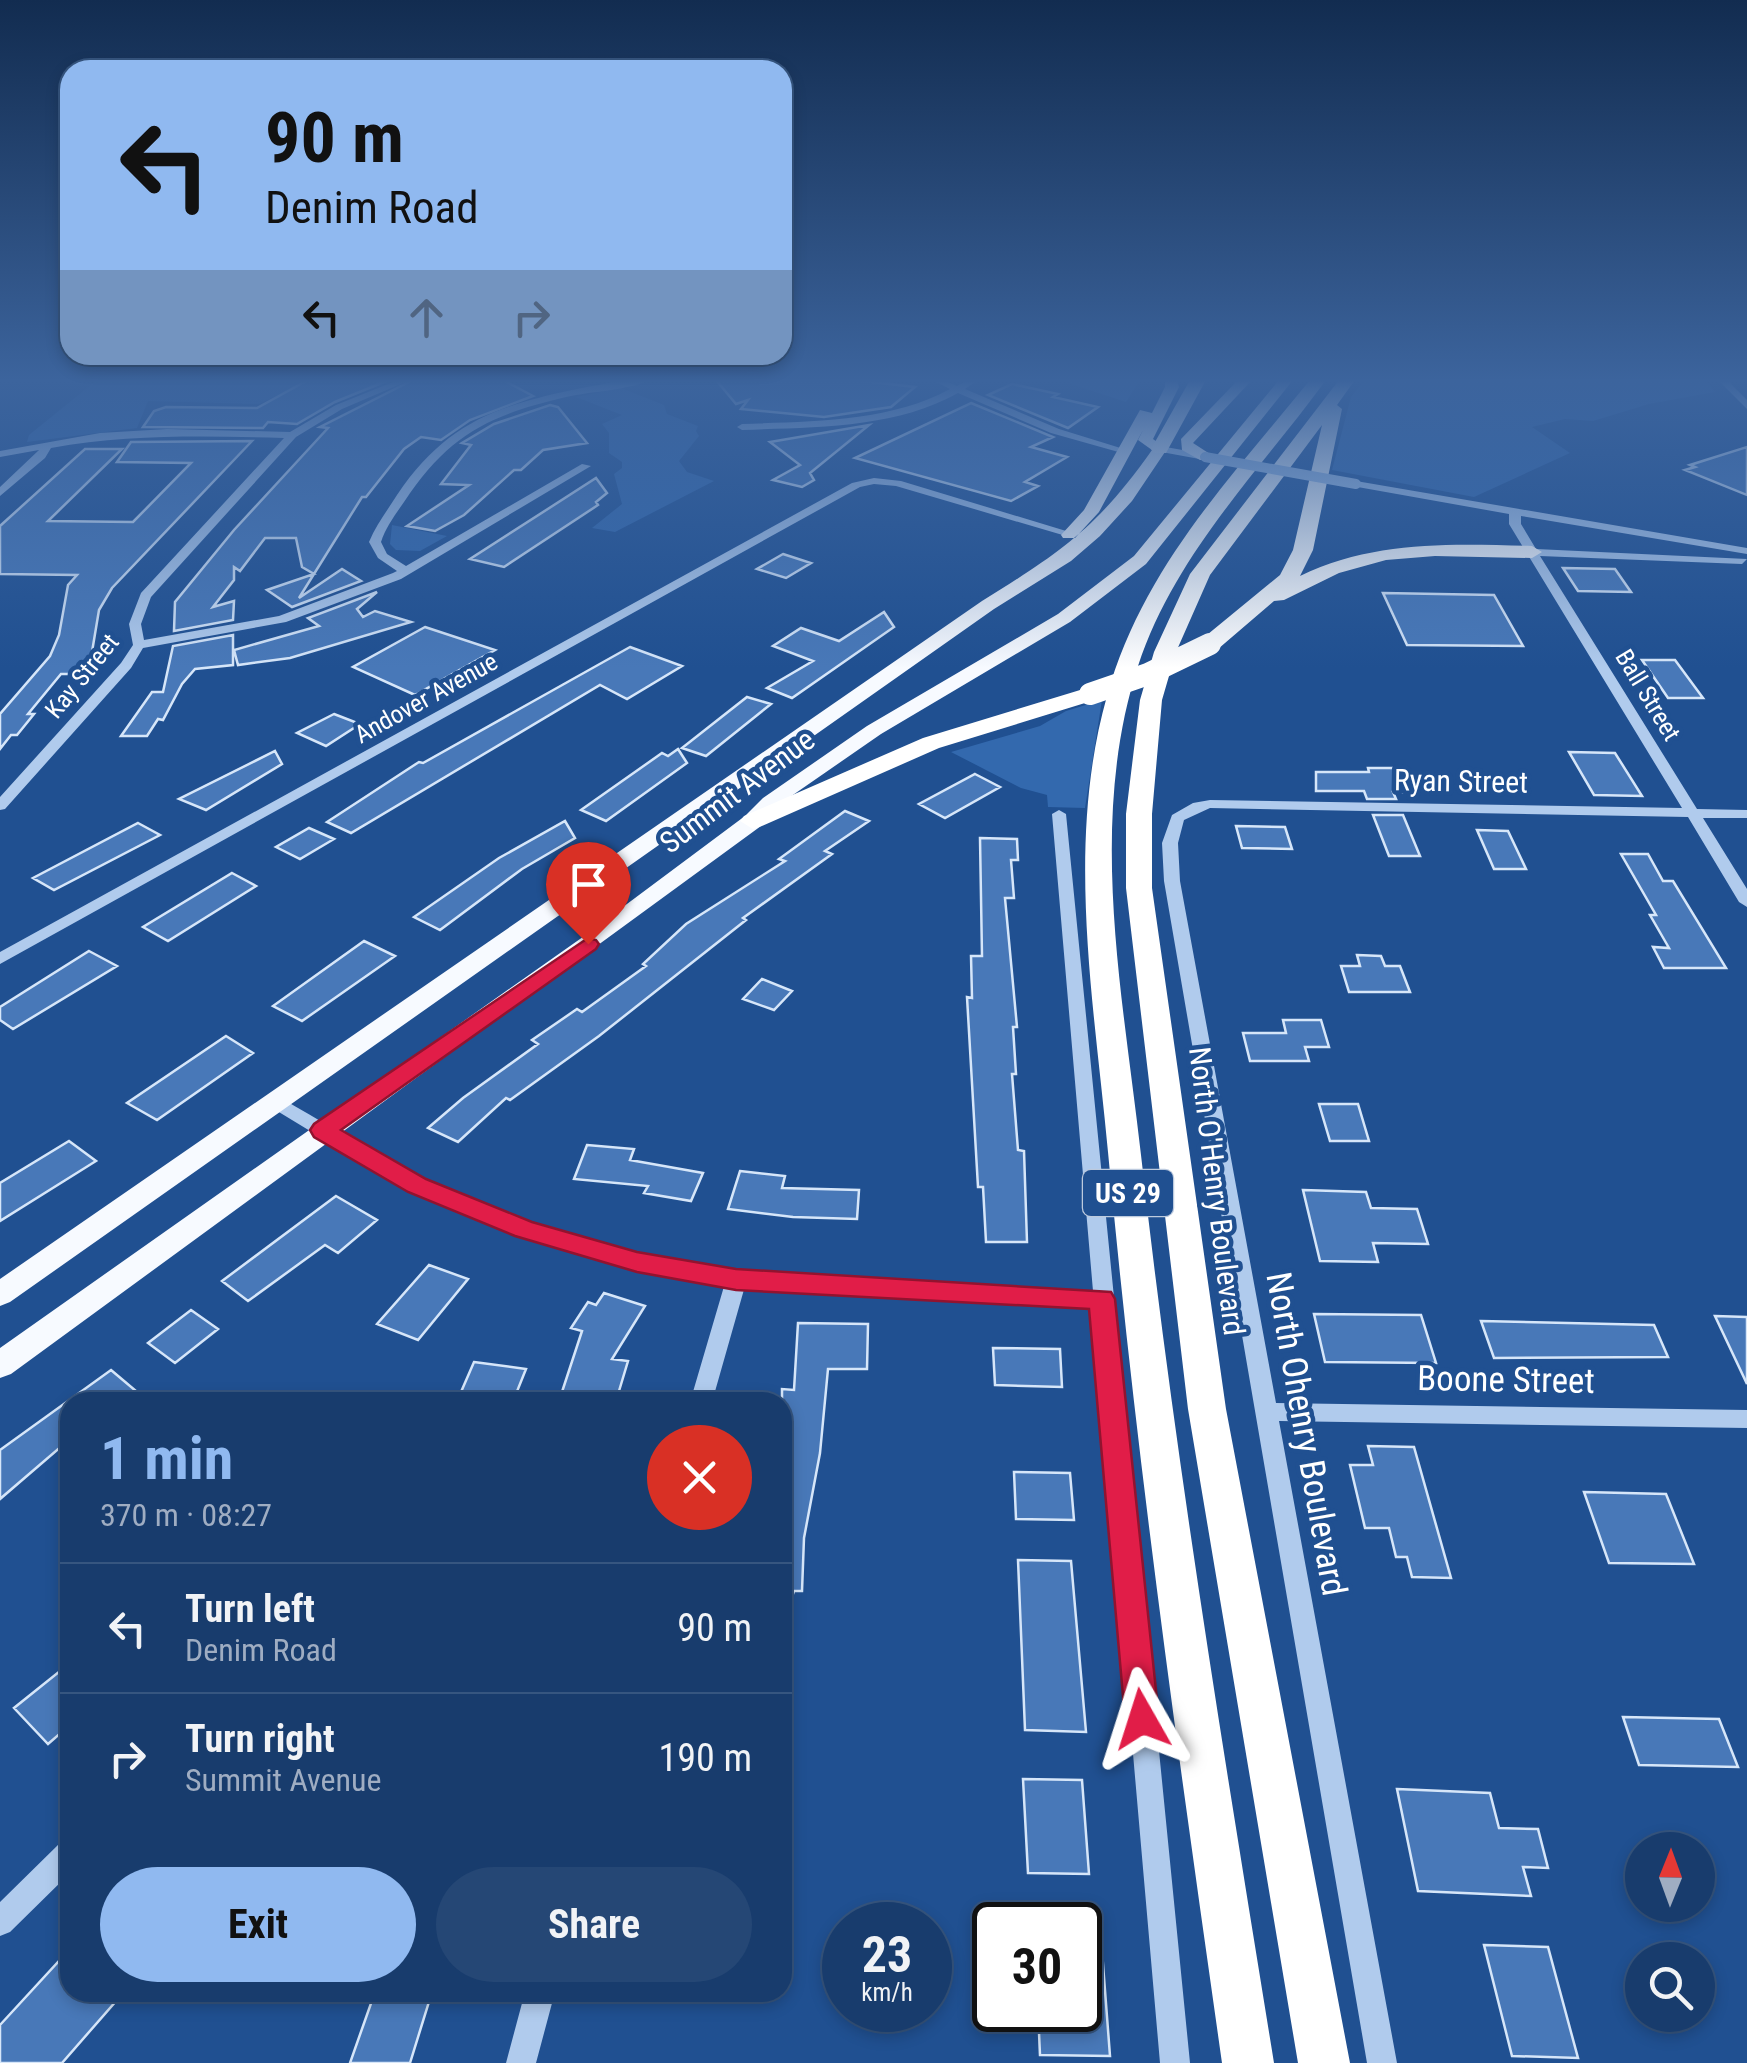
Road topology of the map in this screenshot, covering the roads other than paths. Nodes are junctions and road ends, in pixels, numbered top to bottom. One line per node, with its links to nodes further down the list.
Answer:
1 (19, 476): 12 (street)
2 (255, 476): 21 (street, Kay Street)
3 (419, 476): 18 (street)
4 (568, 476): 18 (street)
5 (1109, 476): 14 (main road, Summit Avenue)
6 (1141, 476): 20 (main road, Summit Avenue)
7 (1208, 476): 27 (main road, Summit Avenue)
8 (1251, 476): 46 (highway, US 29)
9 (1269, 476): 47 (highway, North O'Henry Boulevard / US 29)
10 (1313, 476): 13 (street, bridge)
11 (1317, 476): 19 (highway)
12 (0, 493)
13 (1515, 512): 15 (street); 16 (street, Ball Street)
14 (1070, 534): 20 (main road, Summit Avenue); 31 (street, Andover Avenue)
15 (1747, 551)
16 (1532, 552): 17 (street); 19 (highway); 23 (street, Ball Street)
17 (1747, 560)
18 (406, 571): 21 (street)
19 (1265, 602): 27 (highway, bridge)
20 (988, 605): 28 (main road, Summit Avenue)
21 (139, 645): 22 (street, Kay Street)
22 (0, 806)
23 (1691, 812): 25 (street, Ryan Street); 26 (street, Ryan Street); 30 (street, Ball Street)
24 (1059, 814): 36 (street)
25 (1747, 814)
26 (1177, 818): 39 (street, North Ohenry Boulevard)
27 (754, 821): 29 (main road, Summit Avenue)
28 (672, 827): 29 (main road); 32 (main road, Summit Avenue)
29 (717, 847): 33 (main road, Summit Avenue)
30 (1747, 902)
31 (0, 959)
32 (275, 1102): 33 (street); 35 (main road, Summit Avenue)
33 (322, 1130): 34 (street); 37 (main road, Summit Avenue)
34 (736, 1280): 36 (street); 38 (street)
35 (0, 1294)
36 (1102, 1299): 45 (street)
37 (0, 1365)
38 (705, 1392)
39 (1265, 1412): 40 (street, Boone Street); 48 (street, North Ohenry Boulevard)
40 (1747, 1419)
41 (60, 1863): 42 (street)
42 (0, 1922)
43 (537, 2002): 44 (street)
44 (521, 2063)
45 (1174, 2063)
46 (1248, 2063)
47 (1324, 2063)
48 (1382, 2063)

